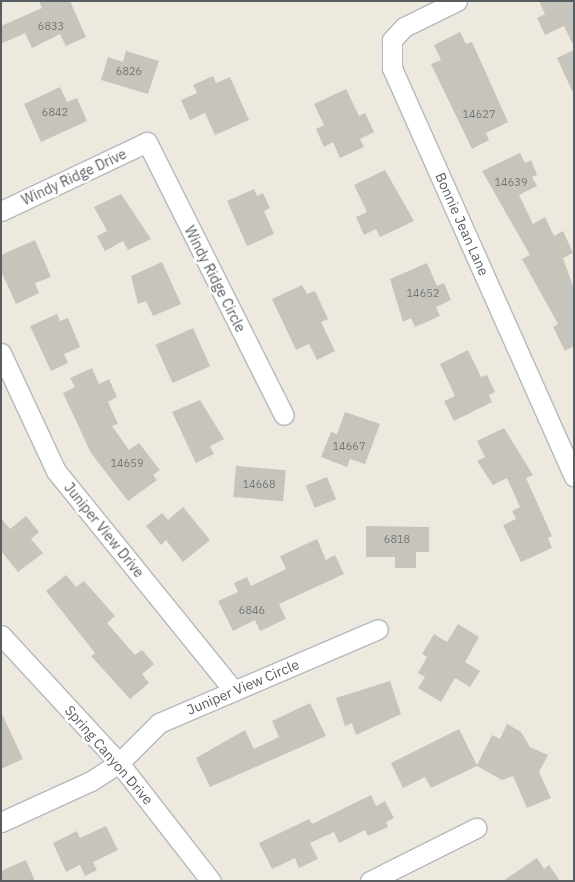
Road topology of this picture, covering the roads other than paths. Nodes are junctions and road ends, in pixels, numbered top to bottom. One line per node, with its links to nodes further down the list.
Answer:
1 (457, 1): 6 (street, Bonnie Jean Lane)
2 (147, 142): 3 (street, Windy Ridge Drive); 5 (street, Windy Ridge Circle)
3 (1, 211)
4 (1, 353): 9 (street, Juniper View Drive)
5 (284, 415)
6 (574, 476)
7 (378, 628): 9 (street, Juniper View Circle)
8 (1, 635): 10 (street, Spring Canyon Drive)
9 (234, 691): 10 (street, Juniper View Circle)
10 (119, 763): 11 (street, Juniper View Circle); 13 (street, Spring Canyon Drive)
11 (1, 822)
12 (476, 828): 14 (street)
13 (211, 881)
14 (370, 881)

